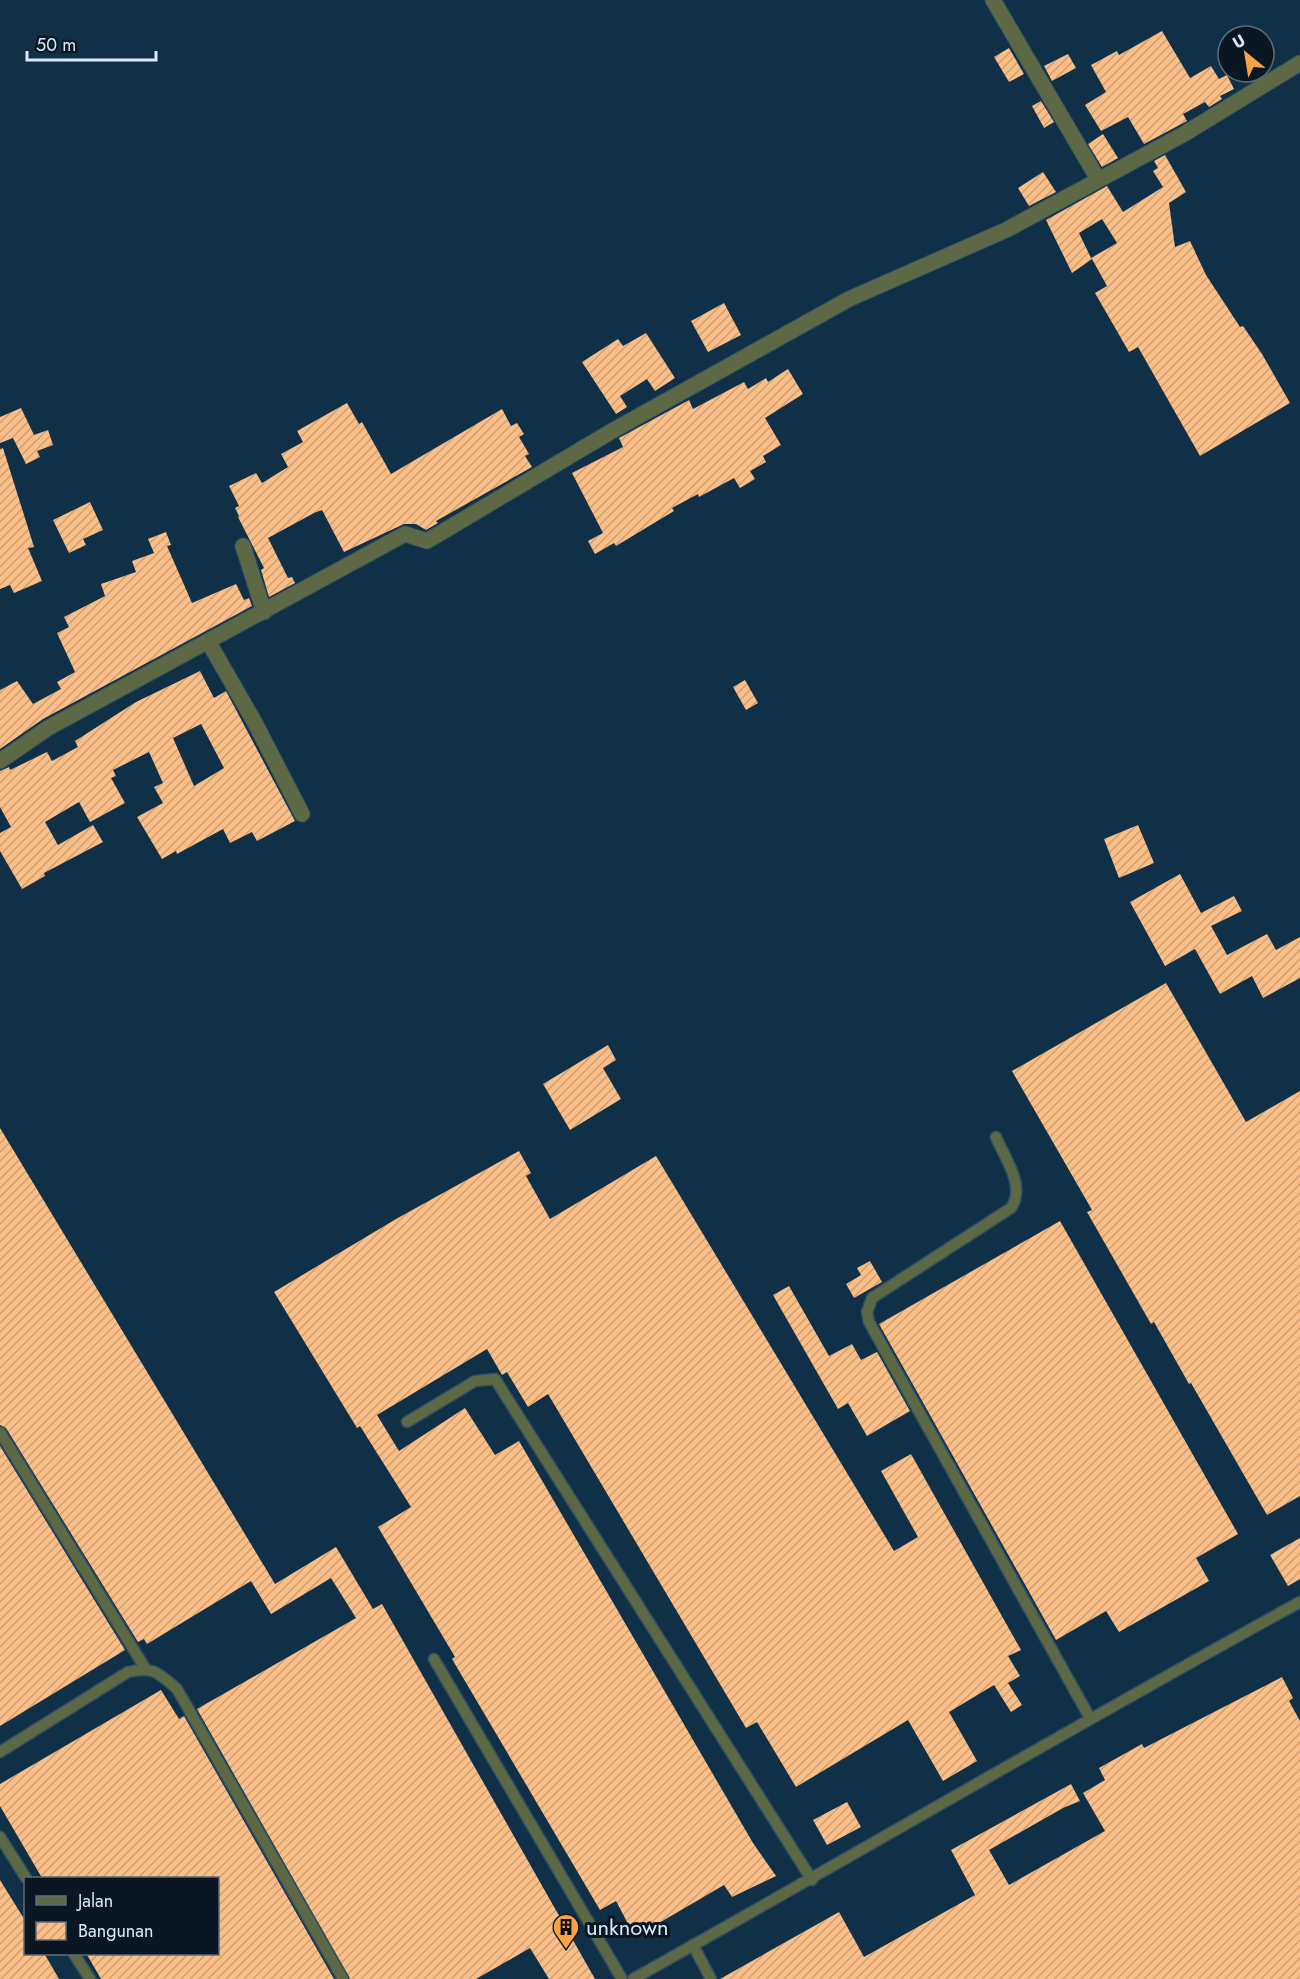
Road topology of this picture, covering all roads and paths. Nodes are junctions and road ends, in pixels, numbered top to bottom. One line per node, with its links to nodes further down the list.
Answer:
1 (993, 0): 3 (street)
2 (1300, 63): 3 (street)
3 (1098, 179): 5 (street)
4 (243, 546): 5 (street)
5 (264, 612): 6 (street)
6 (209, 643): 7 (street); 8 (street)
7 (0, 761)
8 (302, 814)
9 (996, 1137): 15 (lane)
10 (407, 1422): 19 (lane)
11 (0, 1432): 14 (lane)
12 (1300, 1602): 15 (lane)
13 (434, 1659): 24 (lane)
14 (145, 1668): 16 (lane); 23 (lane)
15 (1090, 1718): 19 (lane)
16 (0, 1752)
17 (0, 1837): 18 (lane)
18 (25, 1877)
19 (812, 1880): 20 (lane)
20 (693, 1945): 25 (lane); 26 (lane)
21 (75, 1955): 22 (lane)
22 (90, 1979)
23 (343, 1979)
24 (622, 1979)
25 (633, 1979)
26 (711, 1979)

